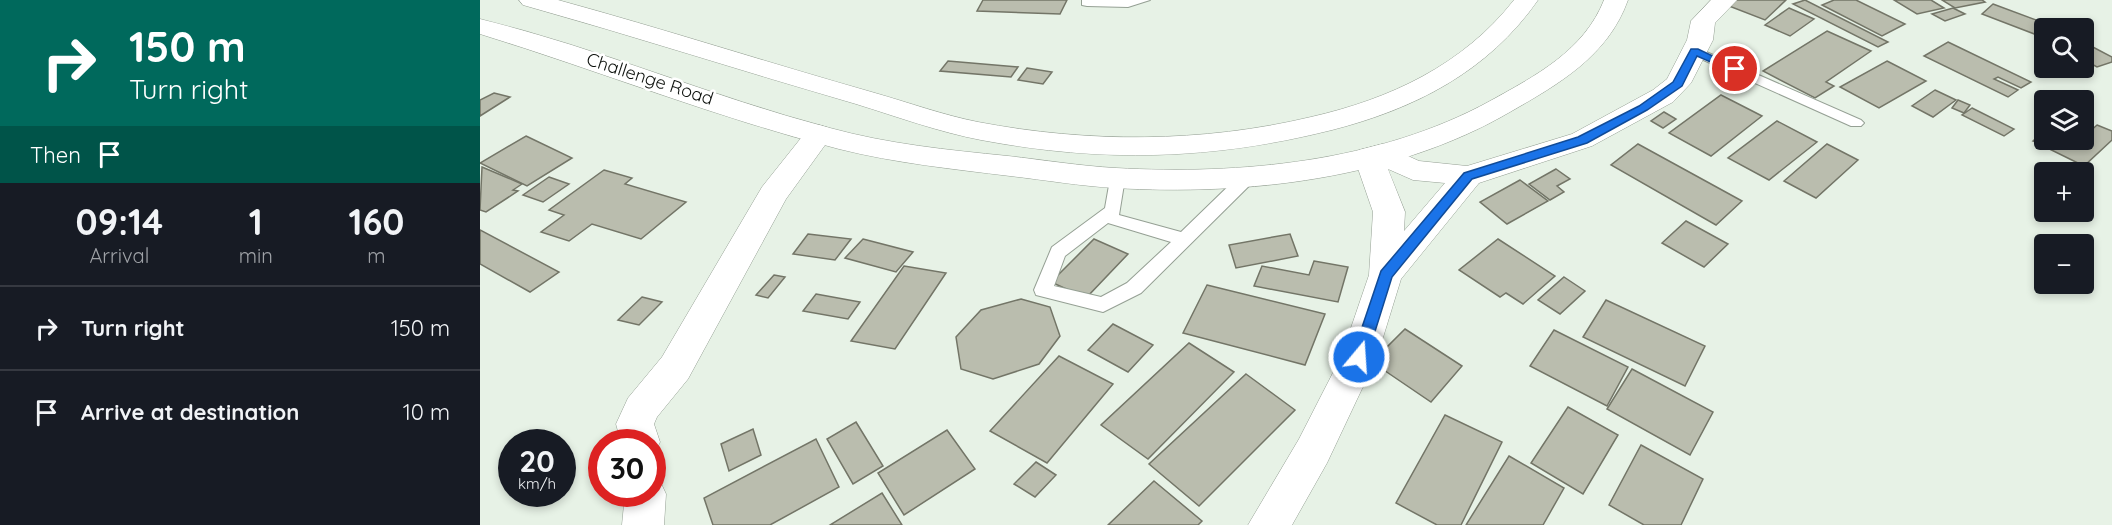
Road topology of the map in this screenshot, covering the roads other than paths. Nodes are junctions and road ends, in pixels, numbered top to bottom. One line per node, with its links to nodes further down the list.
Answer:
1 (531, 0): 3 (main road)
2 (1143, 0): 6 (lane)
3 (1526, 0)
4 (1616, 0): 11 (main road, Challenge Road)
5 (1725, 0): 8 (main road)
6 (1087, 2)
7 (480, 26): 10 (main road, Challenge Road)
8 (1695, 51): 9 (lane); 13 (main road)
9 (1856, 123)
10 (819, 134): 14 (main road, Challenge Road); 18 (main road)
11 (1376, 155): 12 (main road, Challenge Road); 13 (main road); 17 (main road)
12 (1250, 175): 14 (main road, Challenge Road); 16 (lane)
13 (1468, 176): 17 (main road)
14 (1117, 178): 15 (lane)
15 (1103, 216): 16 (lane); 16 (lane)
16 (1186, 240)
17 (1386, 275): 21 (main road)
18 (636, 429)
19 (644, 507): 20 (main road)
20 (643, 525)
21 (1269, 525)

